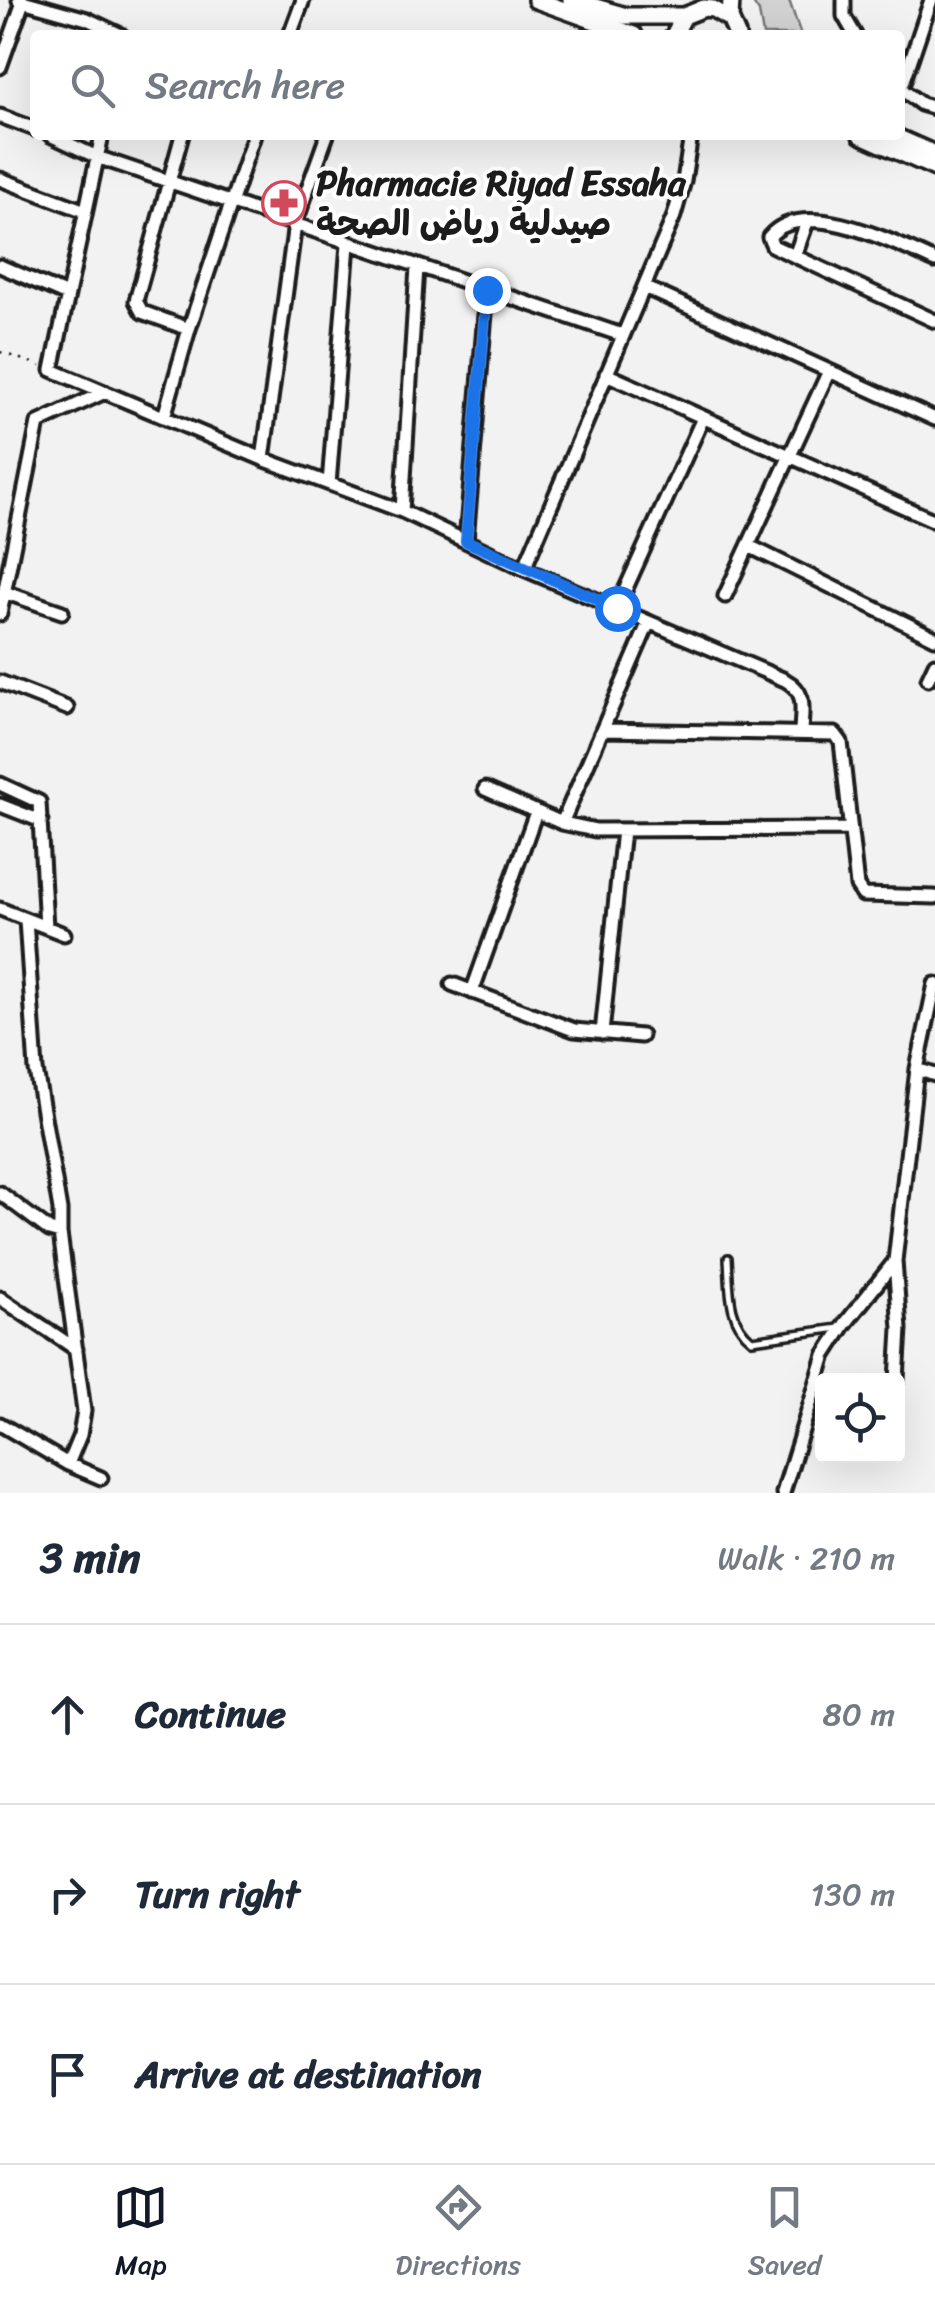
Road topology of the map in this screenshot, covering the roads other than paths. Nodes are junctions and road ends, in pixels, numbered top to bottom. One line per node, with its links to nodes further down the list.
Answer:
1 (303, 0): 14 (street)
2 (536, 0): 15 (main road)
3 (571, 0): 9 (main road)
4 (731, 0): 11 (main road)
5 (844, 0): 18 (street)
6 (931, 0): 20 (street)
7 (21, 1): 10 (street); 19 (street)
8 (706, 4): 9 (main road); 11 (main road)
9 (684, 16): 16 (main road)
10 (88, 19): 12 (street); 13 (street)
11 (730, 19): 17 (main road)
12 (84, 30)
13 (111, 30)
14 (292, 30)
15 (620, 30)
16 (677, 30)
17 (736, 30)
18 (852, 30)
19 (0, 68)
20 (905, 76)
21 (905, 91): 22 (street)
22 (935, 108)
23 (0, 116): 24 (street)
24 (30, 127)
25 (61, 140): 34 (street)
26 (101, 140): 34 (street)
27 (180, 140): 37 (street)
28 (252, 140): 38 (street)
29 (325, 140): 41 (street)
30 (689, 140): 47 (street)
31 (871, 140): 35 (main road)
32 (903, 140): 33 (main road)
33 (935, 154)
34 (97, 157): 37 (street); 39 (street)
35 (935, 168)
36 (0, 179): 39 (street)
37 (168, 181): 38 (street); 51 (street)
38 (232, 202): 41 (street); 51 (street)
39 (85, 211): 49 (street)
40 (807, 222): 43 (street); 43 (street); 44 (street)
41 (295, 224): 42 (street); 60 (street)
42 (348, 244): 46 (street); 61 (street)
43 (795, 256): 50 (street)
44 (935, 261)
45 (0, 266): 49 (street)
46 (418, 267): 48 (street); 62 (street)
47 (644, 286): 52 (street); 53 (street)
48 (487, 290): 52 (street); 64 (street)
49 (66, 295): 55 (street)
50 (935, 321)
51 (189, 329): 56 (street)
52 (622, 336): 54 (street)
53 (830, 371): 58 (street); 59 (street)
54 (606, 374): 57 (street); 66 (street)
55 (105, 392): 56 (street); 67 (street)
56 (164, 416): 60 (street)
57 (703, 418): 59 (street); 69 (street)
58 (935, 419)
59 (791, 457): 63 (street); 65 (street)
60 (263, 459): 61 (street)
61 (328, 484): 62 (street)
62 (402, 512): 64 (street)
63 (935, 521)
64 (466, 541): 66 (street)
65 (749, 546): 68 (street); 73 (street)
66 (524, 569): 69 (street)
67 (4, 592): 70 (street); 71 (street)
68 (725, 596)
69 (617, 608): 72 (street)
70 (62, 612)
71 (0, 614)
72 (649, 622): 78 (street); 79 (street)
73 (935, 638)
74 (935, 664): 75 (street)
75 (928, 679)
76 (0, 682): 77 (street)
77 (67, 708)
78 (602, 730): 79 (street); 85 (street)
79 (801, 731): 86 (street)
80 (0, 784): 84 (street)
81 (484, 790): 83 (street)
82 (0, 806): 84 (street)
83 (536, 812): 85 (street); 95 (street)
84 (41, 821): 91 (street)
85 (562, 823): 87 (street)
86 (849, 829): 87 (street); 88 (street)
87 (623, 830): 96 (street)
88 (935, 897)
89 (0, 910): 90 (street)
90 (26, 920): 91 (street); 101 (street)
91 (46, 927): 92 (street)
92 (64, 934)
93 (452, 984): 95 (street)
94 (935, 984): 98 (street)
95 (472, 992): 96 (street)
96 (602, 1032): 97 (street)
97 (640, 1036)
98 (917, 1069): 99 (street); 103 (street)
99 (935, 1075)
100 (0, 1193): 101 (street)
101 (60, 1232): 106 (street)
102 (728, 1258): 105 (lane)
103 (894, 1261): 105 (street); 107 (street)
104 (0, 1298): 106 (street)
105 (842, 1328): 111 (street)
106 (76, 1349): 109 (street)
107 (897, 1373)
108 (0, 1424): 109 (street)
109 (68, 1464): 110 (street)
110 (102, 1478)
111 (783, 1493)

